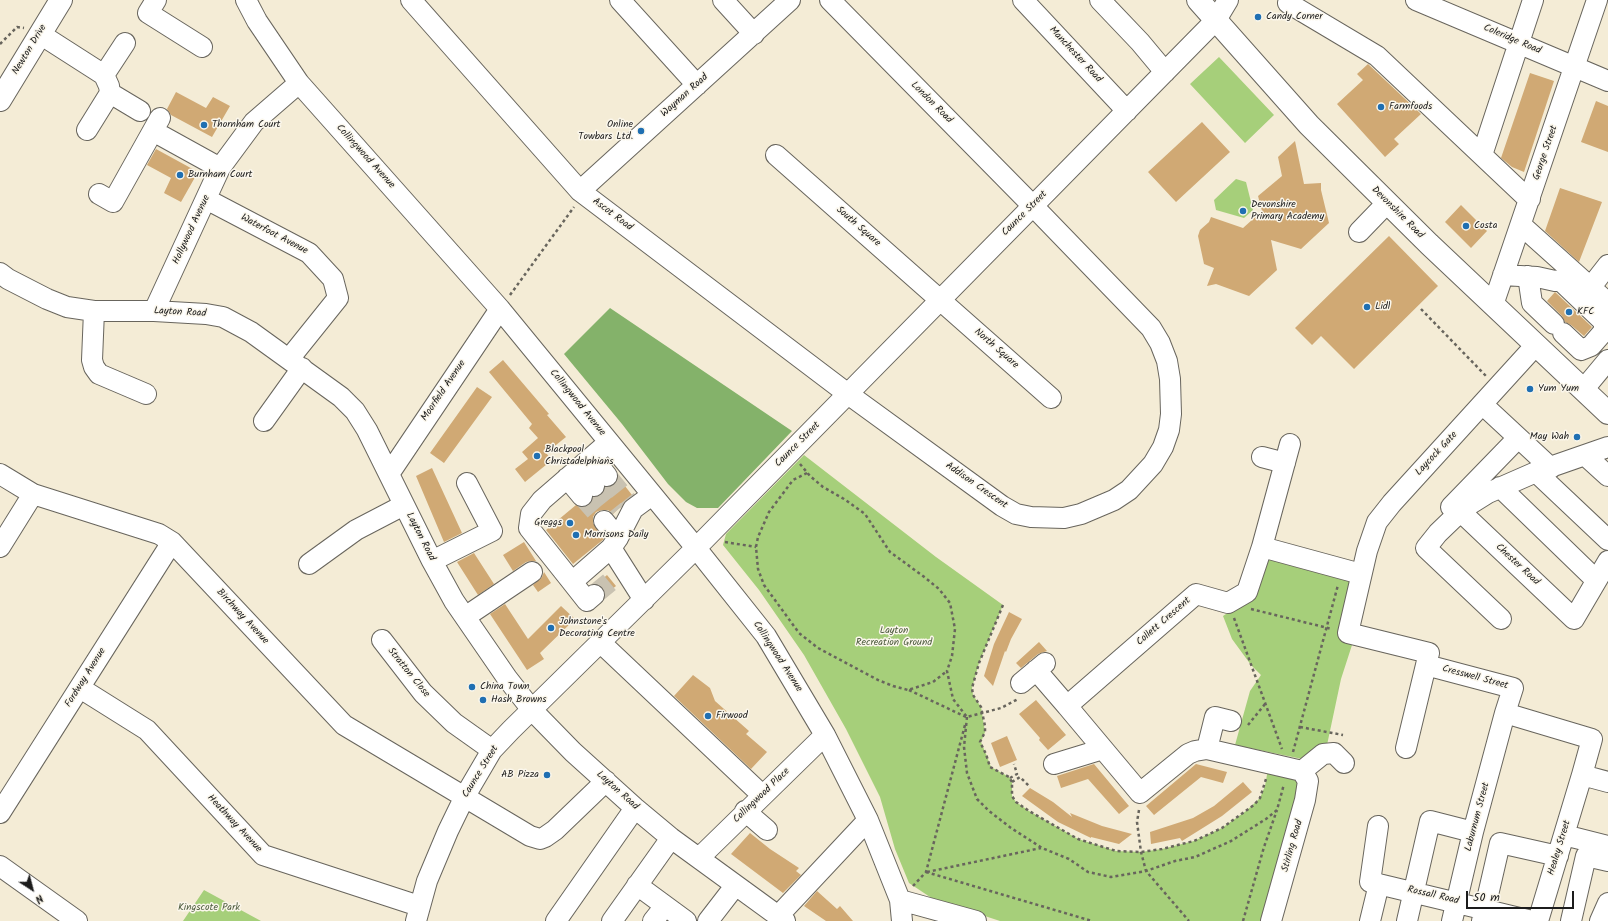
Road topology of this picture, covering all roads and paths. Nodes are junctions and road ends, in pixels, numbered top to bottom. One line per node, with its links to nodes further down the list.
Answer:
1 (61, 0): 18 (main road, Newton Drive)
2 (156, 0): 22 (street)
3 (246, 0): 27 (street, Collingwood Avenue)
4 (411, 0): 37 (street, Ascot Road)
5 (620, 0): 28 (street)
6 (723, 0): 19 (street)
7 (790, 0): 19 (street, Wayman Road)
8 (830, 0): 42 (street, London Road)
9 (1023, 0): 31 (street, Manchester Road)
10 (1100, 0): 24 (street)
11 (1198, 0): 17 (main road, Devonshire Road)
12 (1228, 0): 17 (street, Caunce Street)
13 (1289, 0): 35 (street)
14 (1416, 0): 20 (street, Coleridge Road)
15 (1533, 0): 20 (street)
16 (1597, 0): 23 (street, George Street)
17 (1216, 20): 24 (street, Caunce Street); 41 (main road, Devonshire Road)
18 (40, 34): 25 (street); 30 (main road, Newton Drive)
19 (754, 34): 28 (street, Wayman Road)
20 (1519, 42): 23 (street, Coleridge Road); 35 (street)
21 (125, 43): 25 (street)
22 (202, 47)
23 (1574, 66): 26 (street, Coleridge Road); 40 (street, George Street)
24 (1165, 72): 31 (street, Caunce Street)
25 (104, 75): 29 (street)
26 (1608, 81)
27 (299, 83): 36 (street, Hollywood Avenue); 53 (street, Collingwood Avenue)
28 (697, 85): 37 (street, Wayman Road)
29 (110, 94): 32 (street); 33 (street)
30 (0, 100)
31 (1127, 110): 42 (street, Caunce Street)
32 (140, 111)
33 (87, 130)
34 (776, 155): 50 (street, South Square)
35 (1482, 155): 40 (street)
36 (220, 168): 38 (street); 39 (street, Hollywood Avenue)
37 (582, 192): 53 (path); 63 (street, Ascot Road)
38 (99, 194)
39 (206, 199): 56 (street, Hollywood Avenue); 59 (street, Waterfoot Avenue)
40 (1530, 199): 43 (street, George Street)
41 (1387, 203): 44 (street); 52 (main road, Devonshire Road)
42 (1033, 206): 50 (street, Caunce Street); 63 (street, Addison Crescent)
43 (1521, 225): 47 (street, George Street); 49 (street)
44 (1359, 232)
45 (1608, 266): 49 (street)
46 (0, 273): 55 (street, Layton Road)
47 (1503, 276): 48 (street); 52 (street, George Street)
48 (1533, 276): 48 (street)
49 (1590, 288): 51 (street)
50 (940, 300): 63 (street, Caunce Street); 64 (street, North Square)
51 (1608, 303)
52 (1493, 305): 57 (main road, Devonshire Road)
53 (500, 309): 69 (street, Collingwood Avenue); 78 (street, Moorfield Avenue)
54 (1422, 310): 60 (path)
55 (94, 311): 56 (street, Layton Road); 62 (street)
56 (154, 311): 59 (street, Layton Road)
57 (1536, 346): 60 (street, Laycock Gate); 61 (main road, Devonshire Road)
58 (1608, 360): 61 (street)
59 (295, 364): 67 (street); 78 (street, Layton Road)
60 (1498, 387): 65 (street, Laycock Gate)
61 (1582, 390): 66 (main road, Devonshire Road)
62 (146, 394)
63 (848, 394): 71 (street, Caunce Street)
64 (1051, 398)
65 (1482, 404): 68 (street); 96 (street, Laycock Gate)
66 (1608, 413)
67 (264, 421)
68 (1518, 438): 75 (street); 85 (street)
69 (609, 442): 74 (street); 83 (street, Collingwood Avenue)
70 (1608, 448): 72 (street)
71 (790, 452): 76 (path); 89 (street, Caunce Street)
72 (1586, 456): 75 (street); 79 (street)
73 (1262, 457): 92 (street)
74 (579, 468): 74 (street); 99 (street)
75 (1544, 470): 81 (street); 87 (street)
76 (807, 472): 91 (path); 111 (path)
77 (0, 474): 82 (street, Birchway Avenue)
78 (389, 474): 84 (street, Layton Road)
79 (1608, 476)
80 (467, 483): 93 (street)
81 (1500, 487): 85 (street); 98 (street)
82 (33, 494): 88 (street, Birchway Avenue); 90 (street)
83 (652, 494): 86 (street); 89 (street, Collingwood Avenue)
84 (404, 505): 93 (street, Layton Road); 95 (street)
85 (1454, 511): 98 (street, Chester Road); 105 (street)
86 (619, 522): 99 (street); 101 (street)
87 (1608, 540)
88 (172, 542): 113 (street, Fordway Avenue); 143 (street, Birchway Avenue)
89 (700, 543): 91 (path); 101 (street, Caunce Street); 122 (street, Collingwood Avenue)
90 (0, 547)
91 (756, 547): 114 (path)
92 (1262, 547): 96 (street); 102 (street)
93 (432, 561): 104 (street, Layton Road)
94 (1608, 561): 98 (street)
95 (309, 564)
96 (1352, 571): 106 (path); 107 (street)
97 (532, 572): 104 (street)
98 (1596, 580)
99 (572, 582): 100 (street)
100 (594, 595)
101 (644, 600): 109 (street, Caunce Street)
102 (1228, 603): 106 (path); 115 (street, Collett Crescent); 132 (path)
103 (1003, 605): 117 (path)
104 (464, 617): 116 (street, Layton Road)
105 (1501, 619)
106 (1327, 627): 107 (path); 121 (path)
107 (1348, 633): 110 (street)
108 (382, 640): 127 (street, Stratton Close)
109 (600, 642): 116 (street, Caunce Street); 142 (street)
110 (1426, 665): 118 (street, Cresswell Street); 124 (street)
111 (947, 671): 114 (path); 119 (path)
112 (1034, 672): 115 (street)
113 (80, 688): 147 (street, Fordway Avenue); 171 (street, Heathway Avenue)
114 (908, 690): 119 (path)
115 (1066, 706): 125 (street)
116 (532, 710): 127 (street, Caunce Street); 137 (street, Layton Road)
117 (982, 713): 119 (path); 135 (path)
118 (1505, 713): 134 (street); 151 (street, Laburnum Street)
119 (967, 717): 155 (path); 162 (path)
120 (1231, 721): 126 (street)
121 (1300, 727): 123 (path); 132 (path)
122 (825, 735): 142 (street, Collingwood Place); 148 (street, Collingwood Avenue)
123 (1343, 735)
124 (1406, 748)
125 (1103, 749): 128 (street); 141 (street)
126 (1207, 749): 129 (street); 141 (street)
127 (492, 750): 143 (street, Caunce Street)
128 (1054, 763)
129 (1269, 763): 132 (street); 156 (path)
130 (1344, 763): 132 (street)
131 (1014, 764): 133 (path)
132 (1296, 769): 145 (path); 185 (street, Stirling Road)
133 (1017, 774): 135 (path); 136 (path)
134 (1582, 775): 139 (street); 152 (street, Healey Street)
135 (1010, 778): 138 (path)
136 (1020, 778): 138 (path); 140 (path)
137 (606, 781): 143 (street, Birchway Avenue); 144 (street, Layton Road)
138 (1012, 782): 156 (path)
139 (1608, 782)
140 (1029, 786)
141 (1140, 793): 156 (path)
142 (762, 795): 146 (street, Collingwood Place)
143 (465, 796): 171 (street, Caunce Street)
144 (635, 808): 153 (street, Layton Road); 175 (street)
145 (1277, 810): 161 (path); 184 (path)
146 (745, 812): 150 (street); 158 (street, Collingwood Place)
147 (0, 813)
148 (868, 820): 167 (street, Collingwood Avenue); 173 (street)
149 (1378, 826): 163 (street)
150 (767, 830)
151 (1473, 832): 166 (street); 168 (street, Laburnum Street)
152 (1564, 835): 154 (street); 157 (street, Healey Street)
153 (671, 838): 158 (street, Layton Road); 164 (street)
154 (1608, 846)
155 (1042, 848): 161 (path); 162 (path)
156 (1141, 852): 161 (path)
157 (1558, 856): 172 (street); 190 (street, Healey Street)
158 (699, 858): 165 (street, Layton Road)
159 (1608, 861): 191 (street)
160 (0, 866): 174 (street)
161 (1146, 871): 183 (path)
162 (926, 872): 182 (path)
163 (1379, 884): 166 (street, Rossall Road); 186 (street)
164 (637, 885): 170 (street); 176 (street)
165 (736, 886): 173 (street, Layton Road); 179 (street)
166 (1414, 892): 168 (street, Rossall Road); 187 (street)
167 (900, 900): 180 (street, Collingwood Avenue); 181 (street)
168 (1457, 902): 172 (street, Rossall Road); 188 (street, Laburnum Street)
169 (1608, 903): 192 (street)
170 (665, 906): 177 (street); 178 (street)
171 (418, 914)
172 (1483, 915): 189 (street, Rossall Road)
173 (781, 919)
174 (77, 921)
175 (556, 921)
176 (612, 921)
177 (653, 921)
178 (686, 921)
179 (708, 921)
180 (902, 921)
181 (976, 921)
182 (1092, 921)
183 (1189, 921)
184 (1243, 921)
185 (1271, 921)
186 (1370, 921)
187 (1407, 921)
188 (1452, 921)
189 (1532, 921)
190 (1538, 921)
191 (1571, 921)
192 (1600, 921)

